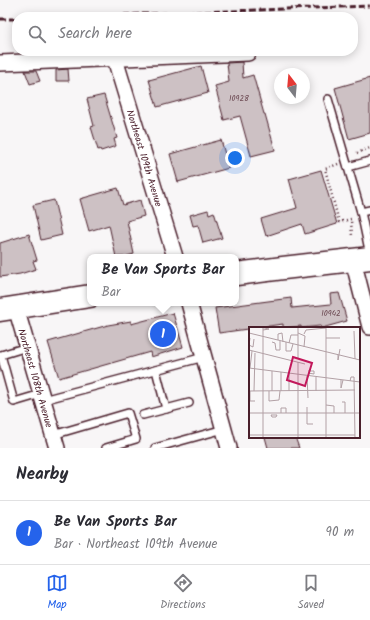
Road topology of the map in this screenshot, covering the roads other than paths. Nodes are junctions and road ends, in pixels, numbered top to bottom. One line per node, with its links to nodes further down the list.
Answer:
1 (182, 56): 2 (street)
2 (115, 59): 3 (street); 9 (street, Northeast 109th Avenue)
3 (0, 63)
4 (328, 99): 6 (lane)
5 (370, 161): 6 (lane)
6 (348, 164): 8 (lane)
7 (370, 210): 8 (lane)
8 (361, 212): 10 (lane)
9 (174, 254)
10 (364, 258): 11 (main road); 15 (street)
11 (239, 274)
12 (87, 296): 14 (main road)
13 (190, 306): 17 (street)
14 (8, 309): 16 (street, Northeast 108th Avenue)
15 (370, 327)
16 (27, 347): 19 (street, Northeast 108th Avenue); 19 (lane)
17 (204, 357): 18 (lane); 23 (street)
18 (156, 370): 19 (lane); 21 (lane)
19 (42, 397): 24 (street, Northeast 108th Avenue)
20 (189, 403): 21 (lane)
21 (166, 409): 22 (lane)
22 (143, 415)
23 (224, 429): 26 (lane); 27 (street)
24 (55, 442): 25 (lane)
25 (106, 448)
26 (155, 448)
27 (229, 448)

